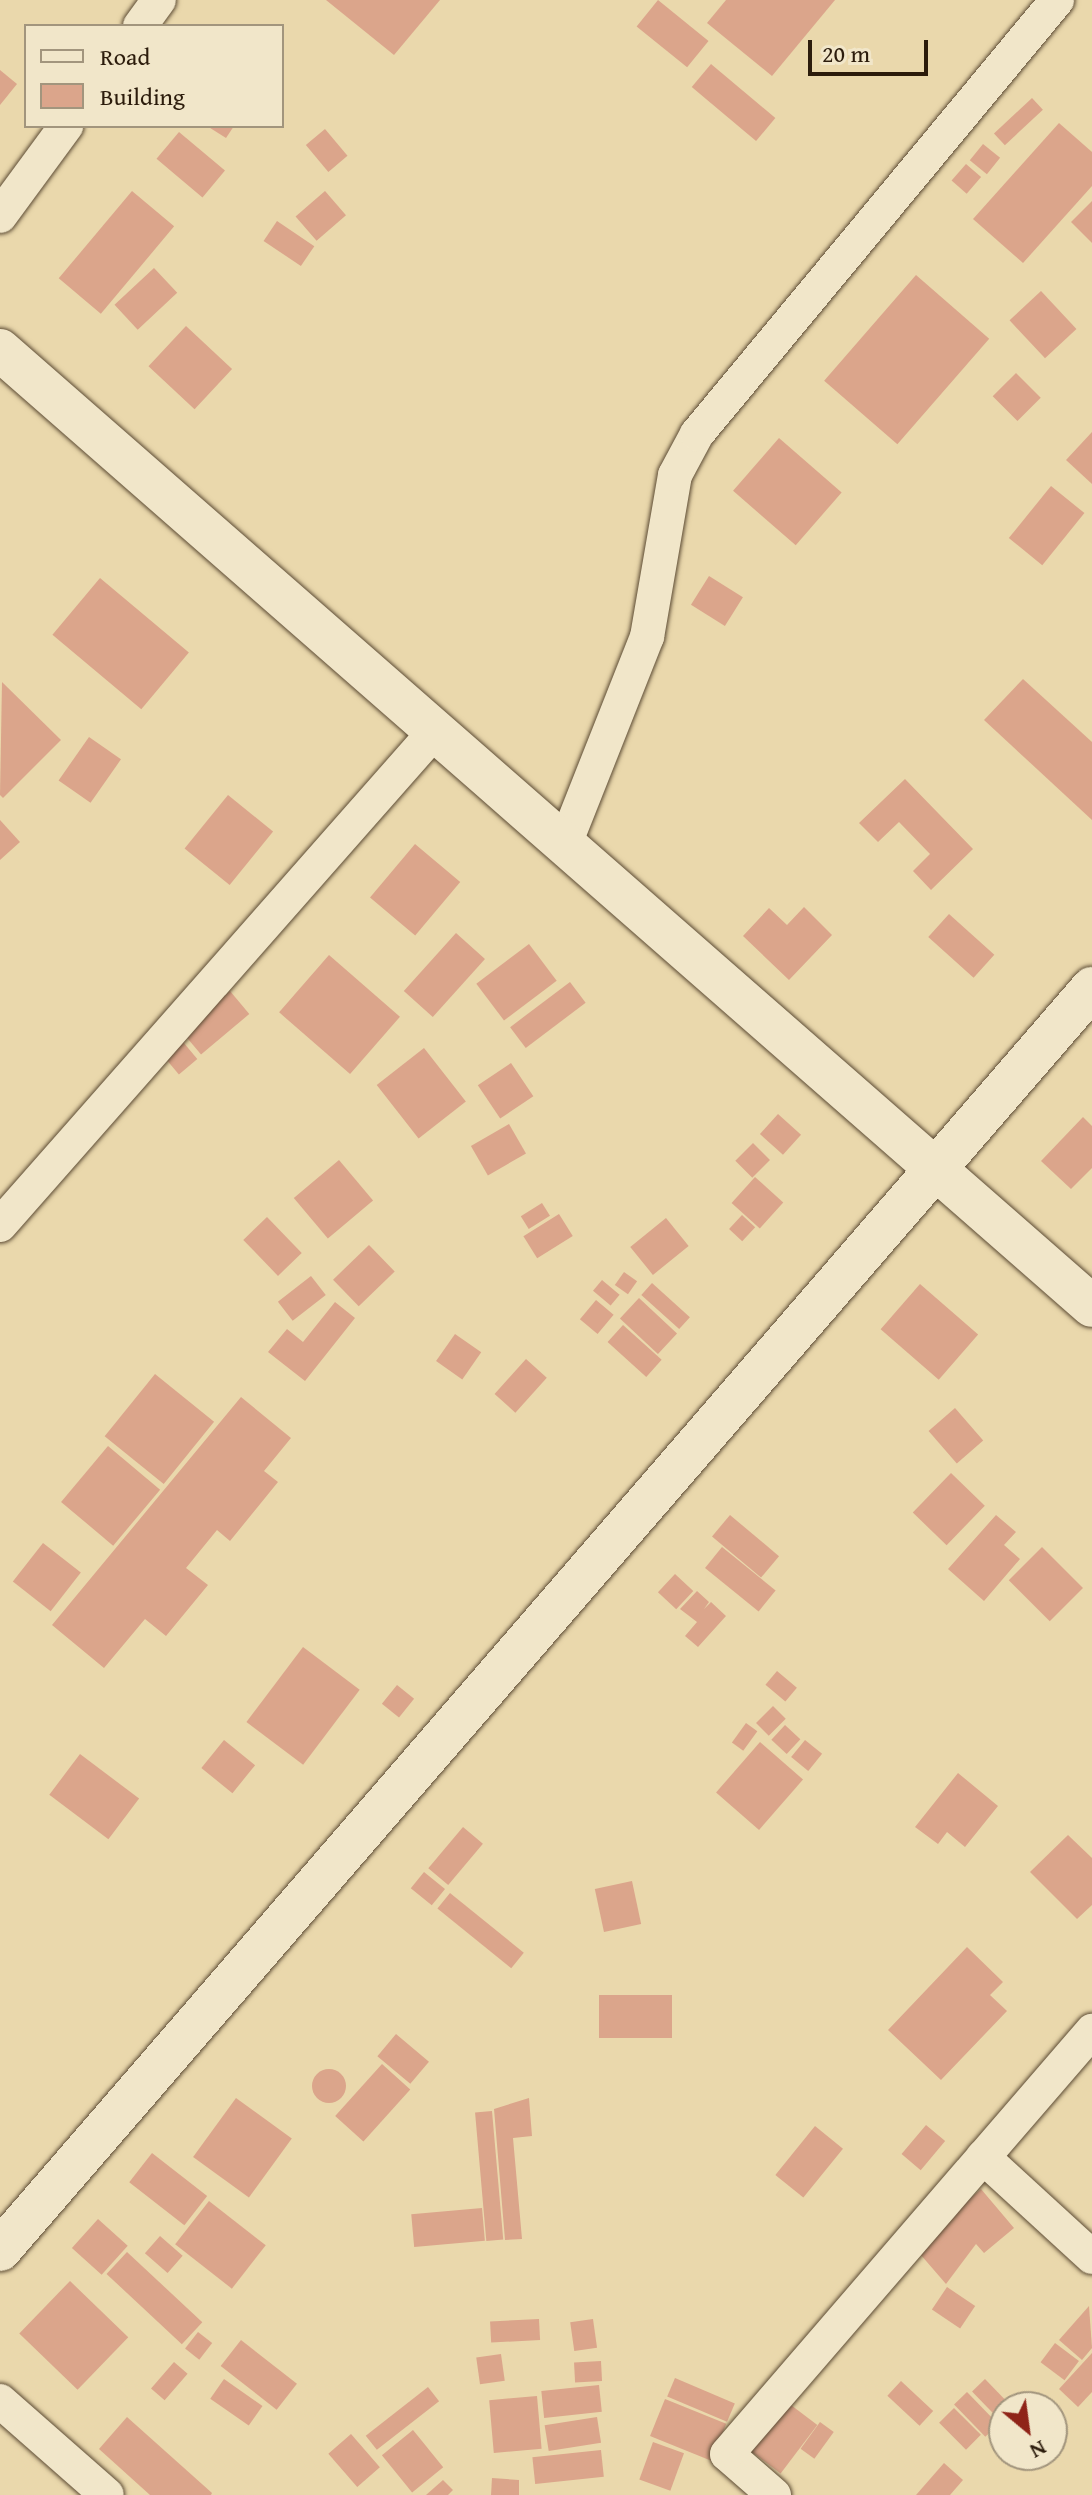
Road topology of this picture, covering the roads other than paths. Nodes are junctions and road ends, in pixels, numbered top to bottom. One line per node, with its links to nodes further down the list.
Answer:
1 (159, 0): 3 (street)
2 (1057, 0): 8 (street)
3 (141, 24)
4 (65, 128): 5 (street)
5 (0, 216)
6 (0, 350): 7 (street)
7 (435, 731): 8 (street); 11 (street)
8 (565, 844): 10 (street)
9 (1092, 988): 10 (street)
10 (934, 1167): 12 (street); 15 (street)
11 (0, 1225)
12 (1092, 1306)
13 (1092, 2031): 14 (street)
14 (983, 2157): 16 (street); 19 (street)
15 (0, 2250)
16 (1092, 2257)
17 (0, 2401): 18 (street)
18 (107, 2495)
19 (774, 2495)

